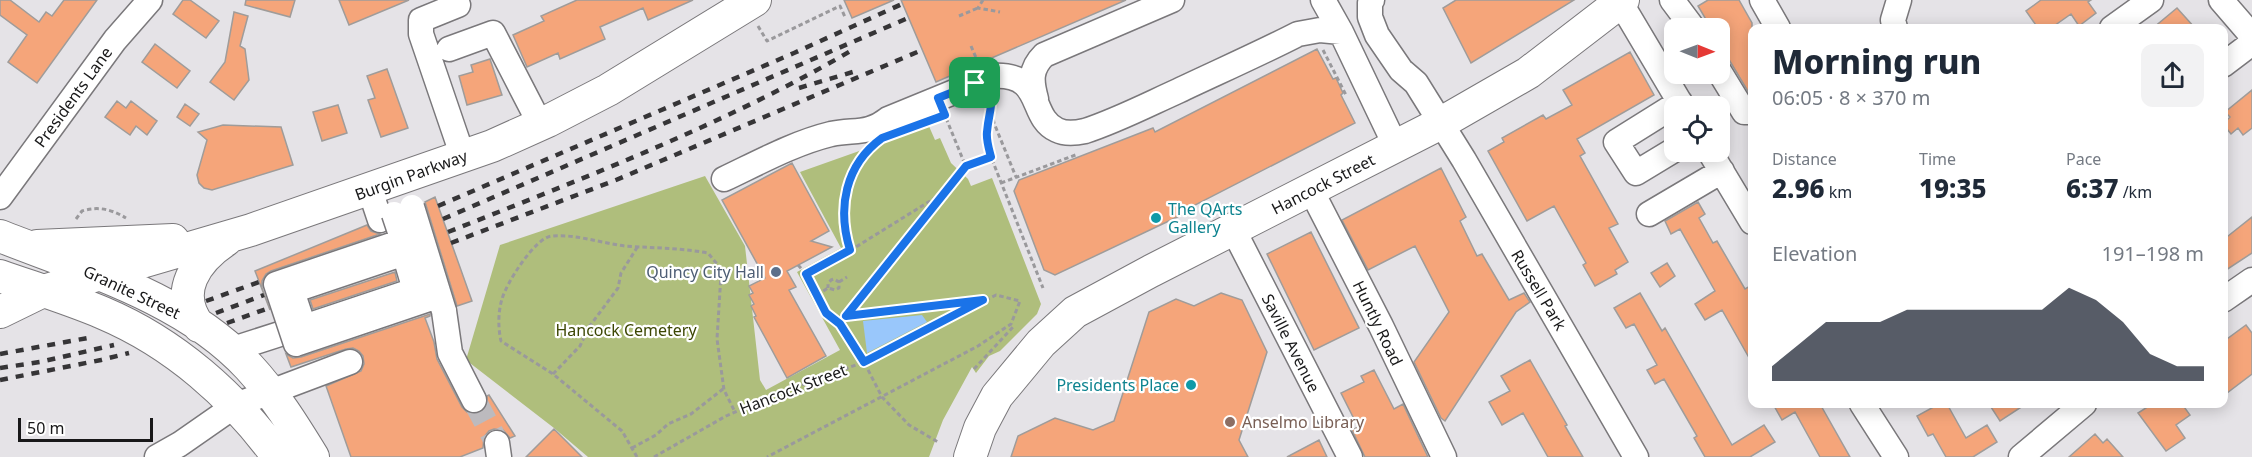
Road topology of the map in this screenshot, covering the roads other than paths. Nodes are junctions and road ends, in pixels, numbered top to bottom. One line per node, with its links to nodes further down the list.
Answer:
1 (150, 0): 36 (street, Presidents Lane)
2 (1172, 0): 24 (street)
3 (1372, 0): 27 (street, Russell Park)
4 (1672, 0): 13 (street)
5 (1762, 0): 14 (street)
6 (1899, 0): 15 (street)
7 (2151, 0): 16 (street)
8 (2221, 0): 18 (street)
9 (1620, 1): 23 (street); 27 (main road, Hancock Street)
10 (1325, 3): 17 (street)
11 (458, 5): 31 (street)
12 (756, 12): 28 (main road, Burgin Parkway)
13 (1686, 18)
14 (1776, 24)
15 (1894, 24)
16 (2118, 24)
17 (1341, 32): 24 (street); 29 (street)
18 (2252, 36)
19 (2252, 43): 21 (street)
20 (449, 49): 28 (street)
21 (2228, 61)
22 (1727, 84): 25 (street)
23 (1676, 96)
24 (1036, 99): 34 (street)
25 (1748, 112)
26 (1664, 114): 30 (street)
27 (1441, 123): 29 (main road, Hancock Street); 66 (street, Russell Park)
28 (540, 124): 31 (main road, Burgin Parkway)
29 (1396, 147): 35 (main road, Hancock Street)
30 (1664, 156)
31 (463, 157): 37 (main road, Burgin Parkway)
32 (1715, 162): 38 (street)
33 (1717, 162): 39 (street)
34 (724, 179)
35 (1311, 190): 40 (main road, Hancock Street); 65 (street, Huntly Road)
36 (0, 197)
37 (390, 199): 41 (main road, Burgin Parkway); 43 (street, bridge); 47 (street, bridge)
38 (1649, 214)
39 (1748, 215)
40 (1233, 229): 63 (main road, Hancock Street); 64 (street, Saville Avenue)
41 (231, 237): 42 (main road); 44 (main road, Burgin Parkway); 52 (main road)
42 (11, 240): 44 (main road, Granite Street)
43 (397, 250): 43 (street, bridge)
44 (97, 275): 49 (main road, Burgin Parkway); 52 (main road, Granite Street)
45 (0, 276): 49 (main road, Granite Street)
46 (2252, 280): 50 (street)
47 (435, 281): 53 (street, bridge); 56 (street, bridge)
48 (0, 291): 49 (main road, Burgin Parkway)
49 (43, 291): 51 (main road, Burgin Parkway); 57 (main road, Granite Street)
50 (2228, 297)
51 (0, 312)
52 (199, 326): 53 (main road, Granite Street)
53 (230, 350): 55 (main road, Granite Street)
54 (350, 362): 55 (street)
55 (270, 392): 57 (street); 62 (main road, Granite Street)
56 (474, 400)
57 (236, 405): 60 (street); 61 (main road, Granite Street)
58 (1865, 408): 67 (street)
59 (2079, 408): 68 (street)
60 (157, 457)
61 (278, 457)
62 (313, 457)
63 (970, 457)
64 (1350, 457)
65 (1444, 457)
66 (1636, 457)
67 (1896, 457)
68 (2021, 457)

